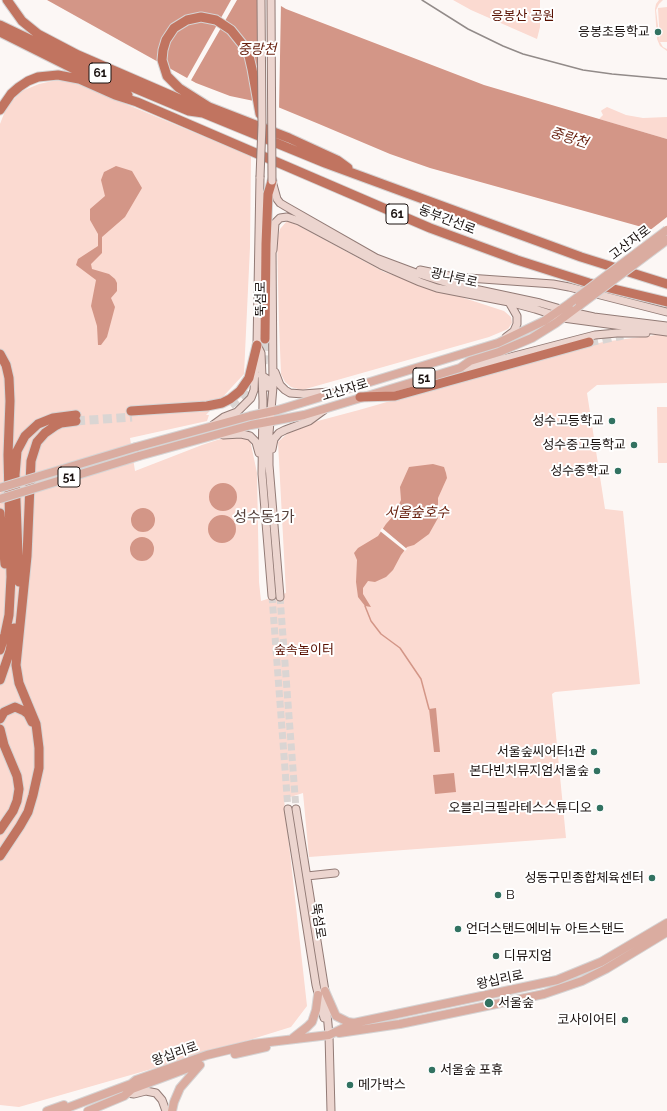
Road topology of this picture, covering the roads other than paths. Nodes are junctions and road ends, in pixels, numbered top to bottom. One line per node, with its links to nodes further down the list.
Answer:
1 (7, 0): 8 (highway)
2 (261, 0): 9 (main road, 뚝섬로, bridge)
3 (271, 0): 10 (main road, 뚝섬로, bridge)
4 (0, 25): 8 (highway, 61)
5 (0, 32): 6 (highway)
6 (137, 102): 7 (highway, 61); 17 (highway, 동부간선로 / 61)
7 (0, 110)
8 (206, 110): 9 (highway, bridge); 15 (highway, 동부간선로 / 61)
9 (262, 125): 27 (main road, 뚝섬로, bridge)
10 (272, 181): 13 (main road, 뚝섬로); 14 (main road, 광나루로); 24 (highway)
11 (667, 230): 18 (main road, 고산자로 / 51, bridge)
12 (667, 240): 19 (main road, 고산자로 / 51, bridge)
13 (272, 250): 16 (main road, 광나루로); 29 (main road, 뚝섬로)
14 (368, 252): 18 (main road, 광나루로); 20 (main road)
15 (667, 284)
16 (509, 302): 21 (main road, 광나루로); 26 (main road)
17 (667, 302)
18 (561, 310): 19 (main road, 광나루로); 21 (main road, 고산자로 / 51)
19 (571, 312): 22 (main road, 고산자로 / 51); 23 (main road, 광나루로)
20 (667, 312)
21 (553, 316): 22 (main road, 광나루로); 26 (main road, 고산자로 / 51)
22 (563, 318): 23 (main road, 광나루로); 30 (main road, 고산자로 / 51)
23 (666, 330): 30 (main road)
24 (265, 339)
25 (589, 342): 34 (highway)
26 (498, 343): 33 (main road, 고산자로 / 51)
27 (256, 347): 31 (main road, 뚝섬로); 35 (highway); 39 (main road)
28 (0, 354): 48 (highway, bridge)
29 (272, 367): 32 (main road, 뚝섬로); 33 (main road)
30 (460, 368): 34 (main road, 고산자로 / 51)
31 (262, 374): 32 (main road); 37 (main road, 뚝섬로)
32 (273, 386): 37 (main road, 뚝섬로)
33 (338, 391): 37 (main road, 고산자로 / 51)
34 (360, 397): 36 (main road, 고산자로 / 51)
35 (230, 405)
36 (328, 407): 38 (main road, 고산자로 / 51); 41 (main road)
37 (266, 412): 38 (main road, 뚝섬로); 39 (main road, 고산자로 / 51)
38 (266, 422): 40 (main road, 고산자로 / 51); 41 (main road, 뚝섬로)
39 (212, 426): 43 (main road, 고산자로 / 51, bridge)
40 (214, 435): 41 (main road); 44 (main road, 고산자로 / 51, bridge)
41 (266, 465): 42 (main road, 뚝섬로)
42 (266, 474): 46 (main road, 뚝섬로); 47 (main road, 뚝섬로)
43 (0, 488)
44 (0, 499)
45 (0, 513): 48 (highway)
46 (272, 596)
47 (280, 597)
48 (9, 615): 49 (highway)
49 (0, 650)
50 (0, 680): 53 (highway)
51 (0, 719): 53 (highway)
52 (0, 729): 54 (highway)
53 (37, 732): 58 (highway)
54 (2, 741): 57 (highway)
55 (288, 809): 63 (main road, 뚝섬로)
56 (296, 809): 60 (main road, 뚝섬로)
57 (0, 830)
58 (0, 856)
59 (335, 873): 60 (main road)
60 (307, 876): 63 (main road, 뚝섬로)
61 (667, 923): 64 (main road, 왕십리로)
62 (667, 932): 65 (main road, 왕십리로)
63 (322, 993): 64 (main road); 65 (main road, 뚝섬로); 66 (main road)
64 (354, 1023): 65 (main road, 왕십리로)
65 (329, 1035): 66 (main road, 왕십리로); 67 (main road, 왕십리로); 77 (main road, 뚝섬로)
66 (288, 1040): 68 (main road, 왕십리로)
67 (204, 1062): 70 (main road, 왕십리로); 76 (main road)
68 (136, 1080): 69 (main road, 왕십리로); 71 (main road)
69 (111, 1093): 70 (main road, 왕십리로); 72 (main road, 왕십리로); 73 (main road, 왕십리로)
70 (127, 1093): 74 (main road); 75 (main road)
71 (47, 1111)
72 (59, 1111)
73 (68, 1111)
74 (88, 1111)
75 (166, 1111)
76 (172, 1111)
77 (331, 1111)

